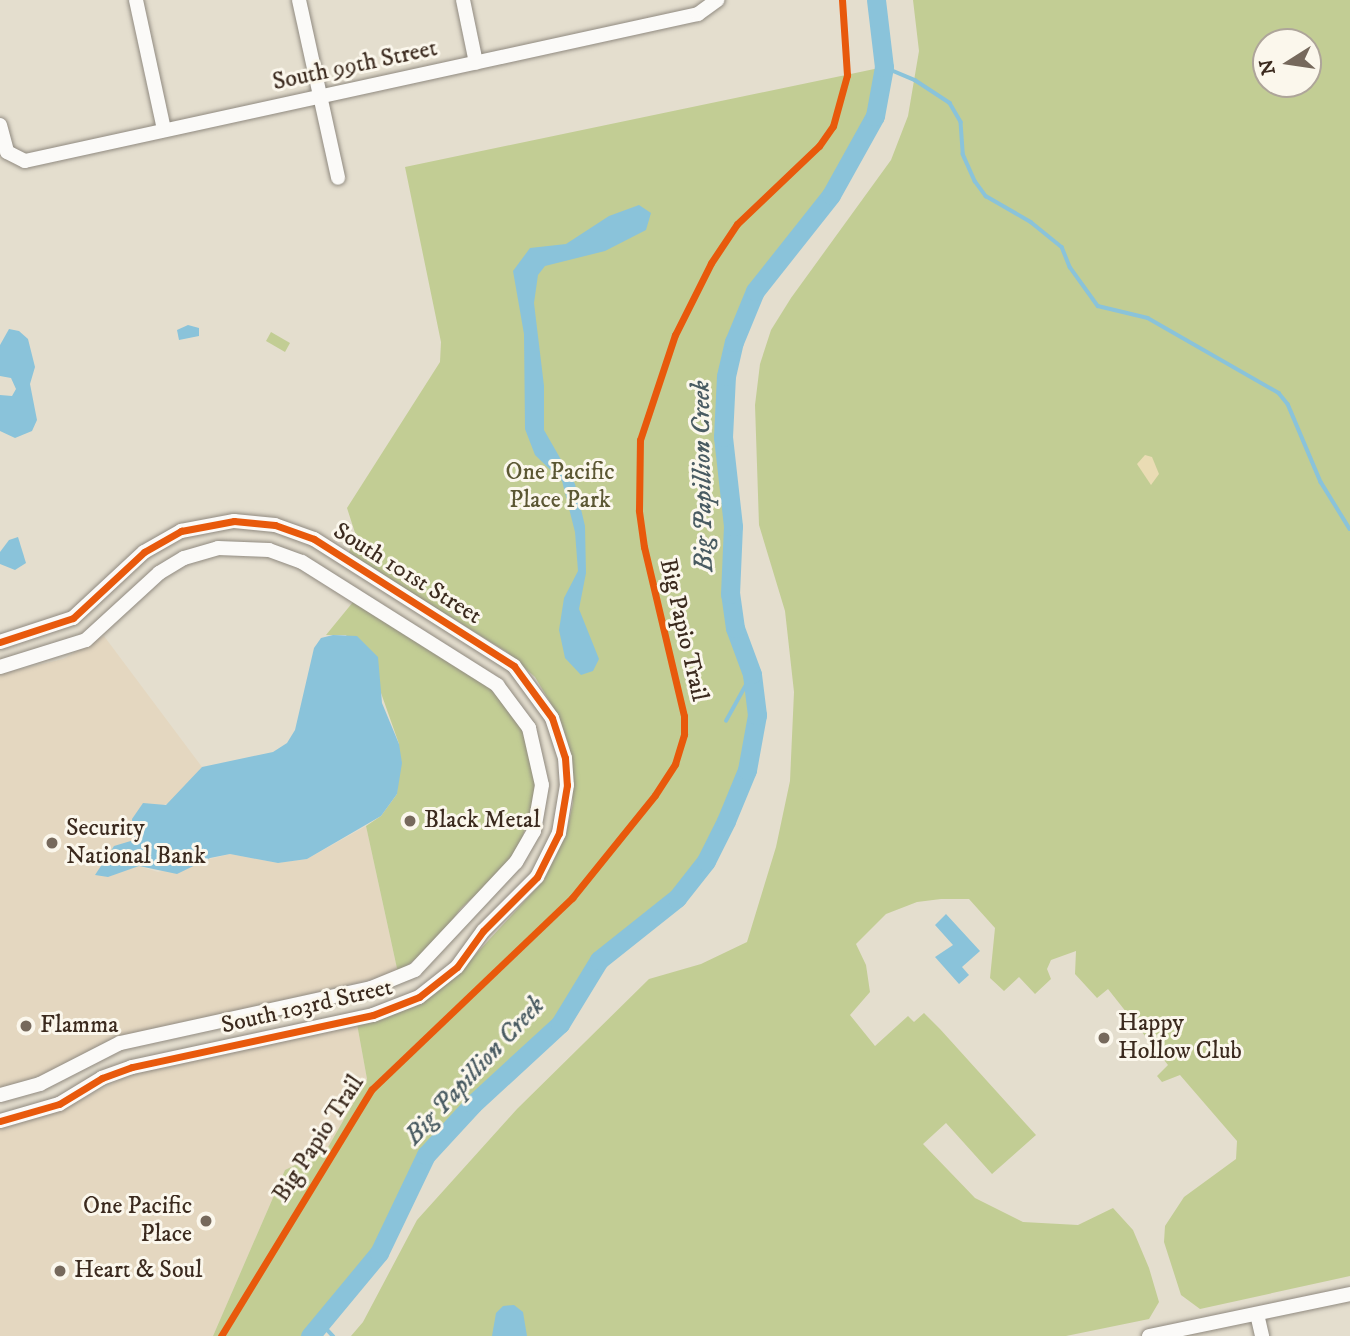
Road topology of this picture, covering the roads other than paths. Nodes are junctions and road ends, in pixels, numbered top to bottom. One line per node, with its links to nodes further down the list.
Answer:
1 (136, 0): 8 (street)
2 (299, 0): 6 (street)
3 (463, 0): 5 (street)
4 (717, 0): 5 (street, South 99th Street)
5 (476, 62): 6 (street, South 99th Street)
6 (320, 97): 8 (street, South 99th Street); 9 (street)
7 (0, 125): 8 (street, South 99th Street)
8 (164, 131)
9 (338, 178)
10 (0, 642): 12 (street, South 101st Street)
11 (0, 667): 13 (street, South 101st Street)
12 (564, 753): 15 (street, South 103rd Street)
13 (539, 758): 14 (street, South 103rd Street)
14 (0, 1095)
15 (0, 1121)
16 (1350, 1294): 17 (street)
17 (1257, 1314): 18 (street); 19 (street)
18 (1149, 1336)
19 (1262, 1336)

